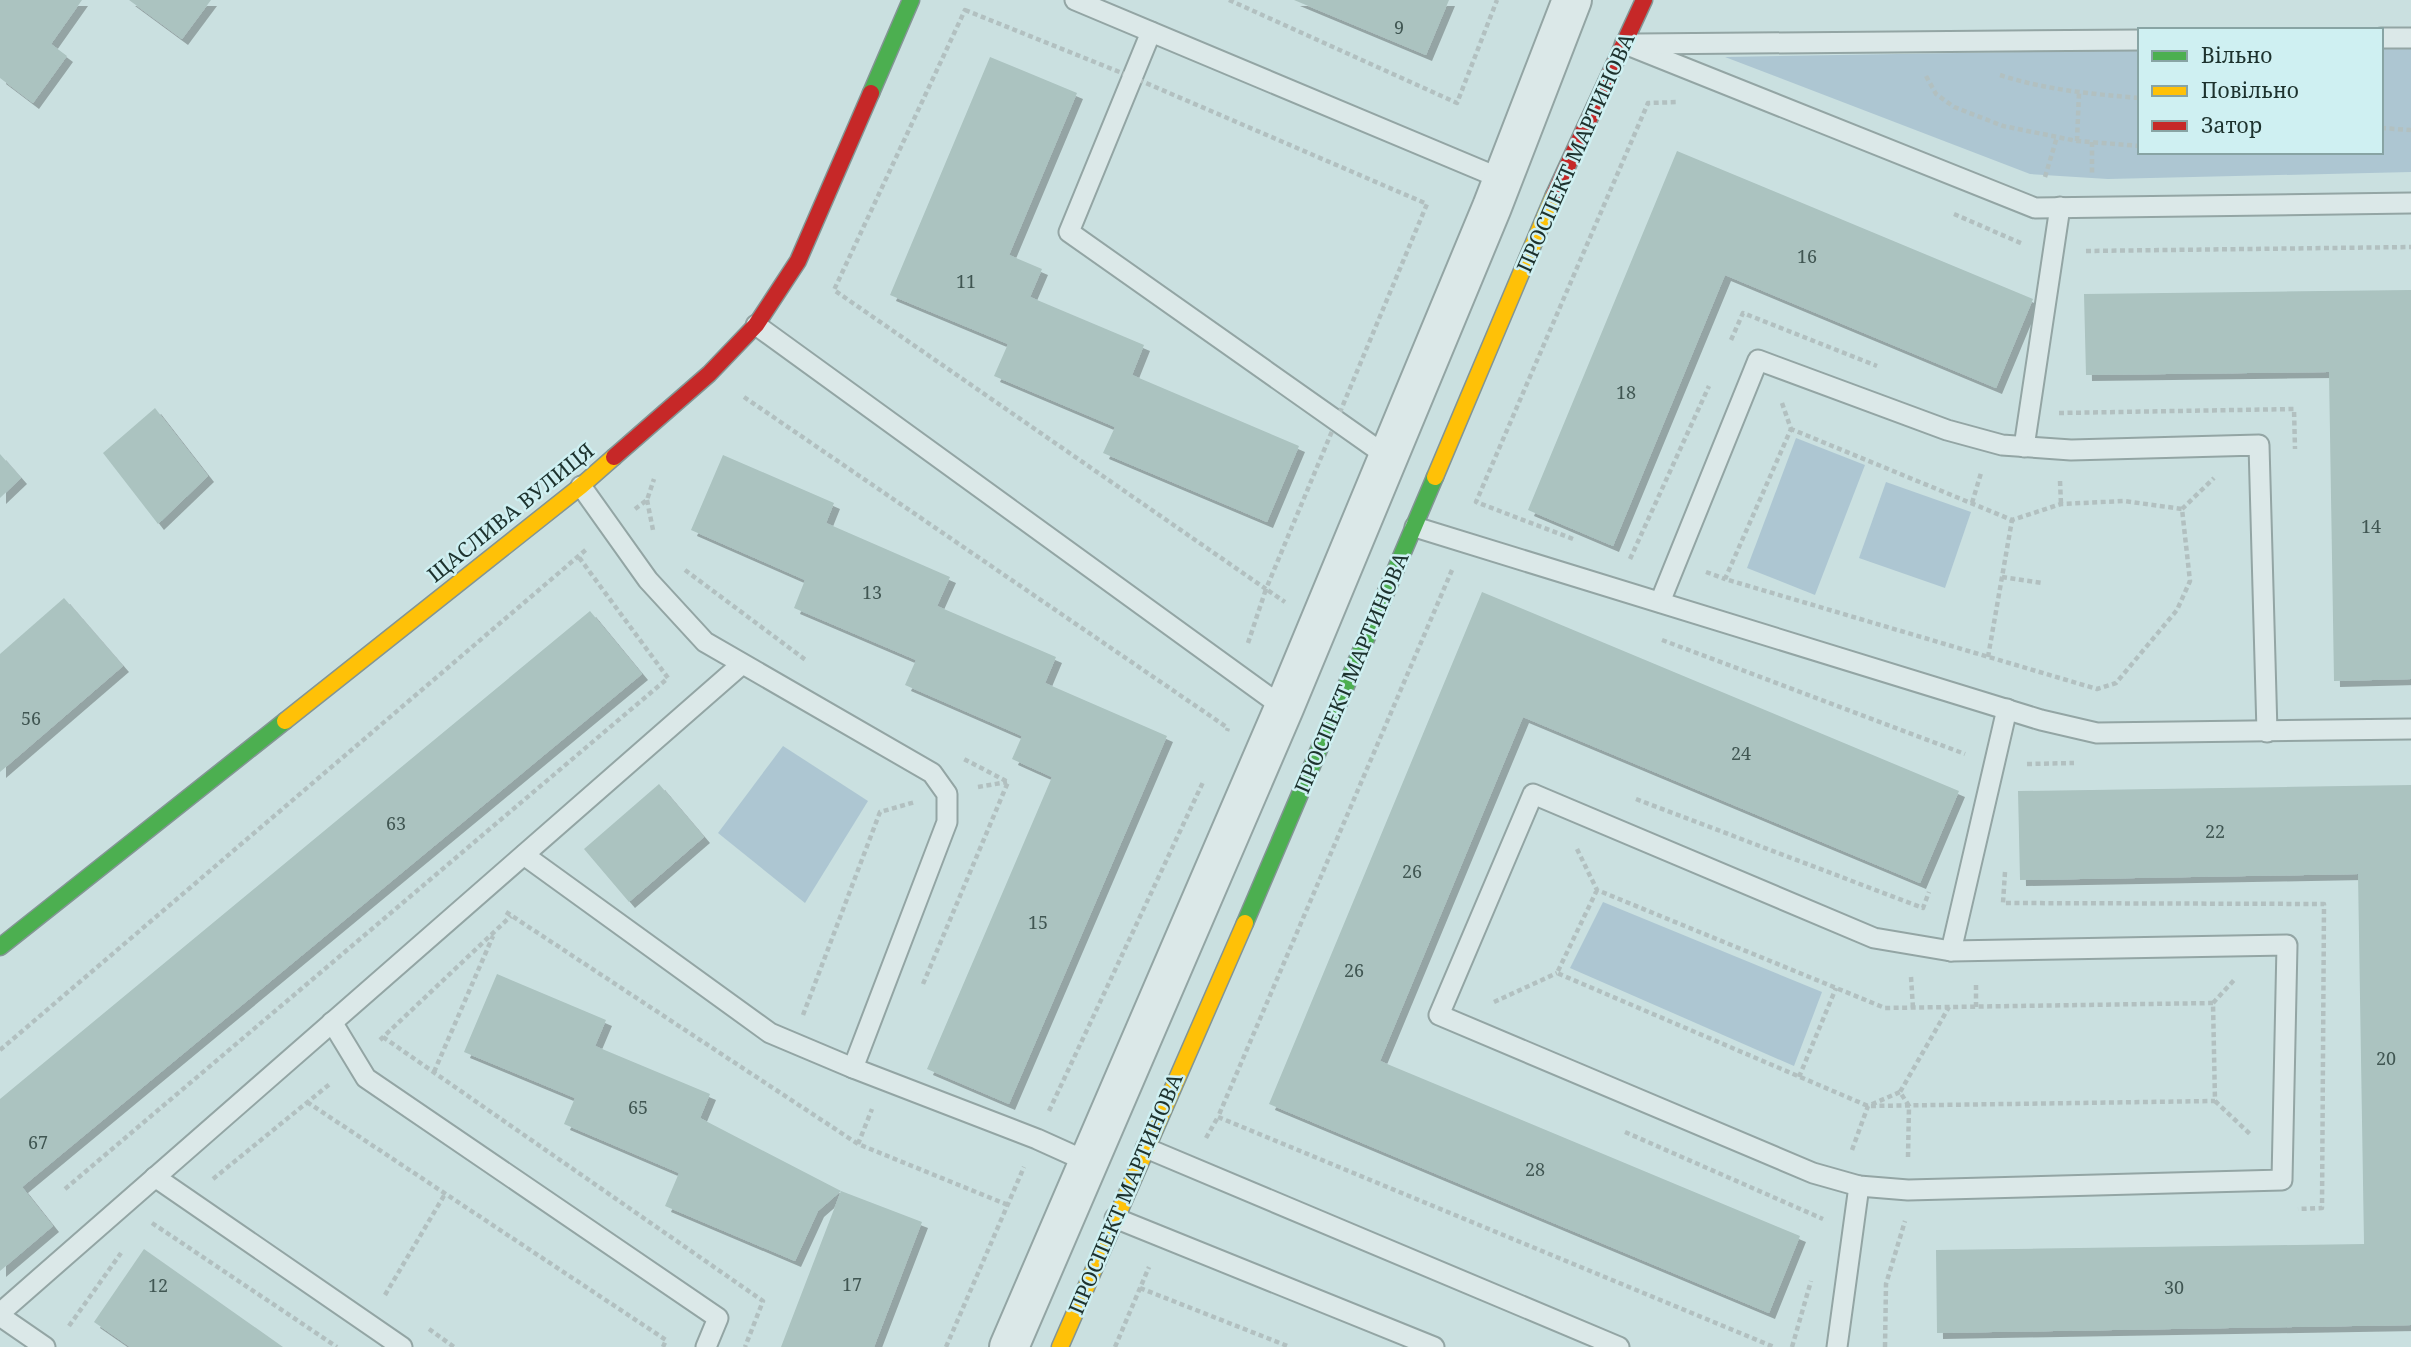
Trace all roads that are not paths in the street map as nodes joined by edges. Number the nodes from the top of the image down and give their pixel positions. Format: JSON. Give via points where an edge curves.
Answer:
{"nodes":[{"id":1,"x":911,"y":0,"type":"edge"},
{"id":2,"x":1074,"y":0,"type":"edge"},
{"id":3,"x":1572,"y":0,"type":"edge"},
{"id":4,"x":1644,"y":0,"type":"edge"},
{"id":5,"x":1151,"y":32,"type":"junction"},
{"id":6,"x":2383,"y":38,"type":"edge"},
{"id":7,"x":2411,"y":38,"type":"edge"},
{"id":8,"x":2138,"y":40,"type":"edge"},
{"id":9,"x":1625,"y":44,"type":"junction"},
{"id":10,"x":1502,"y":180,"type":"junction"},
{"id":11,"x":1552,"y":200,"type":"junction"},
{"id":12,"x":2411,"y":203,"type":"edge"},
{"id":13,"x":2060,"y":207,"type":"junction"},
{"id":14,"x":756,"y":325,"type":"junction"},
{"id":15,"x":2024,"y":447,"type":"junction"},
{"id":16,"x":1388,"y":457,"type":"junction"},
{"id":17,"x":581,"y":486,"type":"junction"},
{"id":18,"x":1415,"y":527,"type":"junction"},
{"id":19,"x":1660,"y":602,"type":"junction"},
{"id":20,"x":742,"y":664,"type":"junction"},
{"id":21,"x":1284,"y":708,"type":"junction"},
{"id":22,"x":2007,"y":709,"type":"junction"},
{"id":23,"x":2411,"y":729,"type":"edge"},
{"id":24,"x":2267,"y":732,"type":"junction"},
{"id":25,"x":1325,"y":738,"type":"junction"},
{"id":26,"x":524,"y":855,"type":"junction"},
{"id":27,"x":0,"y":947,"type":"edge"},
{"id":28,"x":1951,"y":951,"type":"junction"},
{"id":29,"x":332,"y":1022,"type":"junction"},
{"id":30,"x":853,"y":1068,"type":"junction"},
{"id":31,"x":1088,"y":1162,"type":"junction"},
{"id":32,"x":1138,"y":1165,"type":"junction"},
{"id":33,"x":155,"y":1177,"type":"junction"},
{"id":34,"x":1850,"y":1183,"type":"junction"},
{"id":35,"x":1115,"y":1218,"type":"junction"},
{"id":36,"x":0,"y":1315,"type":"edge"},
{"id":37,"x":45,"y":1347,"type":"edge"},
{"id":38,"x":402,"y":1347,"type":"edge"},
{"id":39,"x":706,"y":1347,"type":"edge"},
{"id":40,"x":1009,"y":1347,"type":"edge"},
{"id":41,"x":1060,"y":1347,"type":"edge"},
{"id":42,"x":1434,"y":1347,"type":"edge"},
{"id":43,"x":1619,"y":1347,"type":"edge"},
{"id":44,"x":1837,"y":1347,"type":"edge"}],
"edges":[{"from":1,"to":14,"type":"street","name":"ЩАСЛИВА ВУЛИЦЯ","via":[[798,261]]},
{"from":2,"to":5,"type":"lane"},
{"from":3,"to":10,"type":"street"},
{"from":4,"to":9,"type":"street","name":"ПРОСПЕКТ МАРТИНОВА"},
{"from":5,"to":10,"type":"lane"},
{"from":5,"to":16,"type":"lane","via":[[1069,232]]},
{"from":6,"to":7,"type":"lane"},
{"from":8,"to":9,"type":"lane"},
{"from":9,"to":11,"type":"street","name":"ПРОСПЕКТ МАРТИНОВА"},
{"from":9,"to":13,"type":"lane","via":[[2035,208]]},
{"from":10,"to":11,"type":"street"},
{"from":10,"to":16,"type":"street"},
{"from":11,"to":18,"type":"street","name":"ПРОСПЕКТ МАРТИНОВА"},
{"from":12,"to":13,"type":"lane"},
{"from":13,"to":15,"type":"lane"},
{"from":14,"to":17,"type":"street","name":"ЩАСЛИВА ВУЛИЦЯ","via":[[709,374]]},
{"from":14,"to":21,"type":"lane"},
{"from":15,"to":19,"type":"lane","via":[[1947,430],[1758,360]]},
{"from":15,"to":24,"type":"lane","via":[[2259,445]]},
{"from":16,"to":21,"type":"street"},
{"from":17,"to":20,"type":"lane","via":[[648,580],[705,642]]},
{"from":17,"to":27,"type":"street","name":"ЩАСЛИВА ВУЛИЦЯ"},
{"from":18,"to":19,"type":"lane"},
{"from":18,"to":25,"type":"street","name":"ПРОСПЕКТ МАРТИНОВА"},
{"from":19,"to":22,"type":"lane"},
{"from":20,"to":26,"type":"lane"},
{"from":20,"to":30,"type":"lane","via":[[933,773],[947,794],[947,822]]},
{"from":21,"to":25,"type":"street"},
{"from":21,"to":31,"type":"street"},
{"from":22,"to":24,"type":"lane","via":[[2096,733]]},
{"from":22,"to":28,"type":"lane"},
{"from":23,"to":24,"type":"lane"},
{"from":25,"to":32,"type":"street","name":"ПРОСПЕКТ МАРТИНОВА"},
{"from":26,"to":29,"type":"lane"},
{"from":26,"to":30,"type":"lane","via":[[769,1033]]},
{"from":28,"to":34,"type":"lane","via":[[2287,945],[2282,1180],[1908,1190]]},
{"from":28,"to":34,"type":"lane","via":[[1874,938],[1533,794],[1439,1014],[1800,1167]]},
{"from":29,"to":33,"type":"lane"},
{"from":29,"to":39,"type":"lane","via":[[366,1078],[719,1318]]},
{"from":30,"to":31,"type":"lane"},
{"from":31,"to":32,"type":"street"},
{"from":31,"to":40,"type":"street"},
{"from":32,"to":35,"type":"street","name":"ПРОСПЕКТ МАРТИНОВА"},
{"from":32,"to":43,"type":"lane"},
{"from":33,"to":36,"type":"lane"},
{"from":33,"to":38,"type":"lane"},
{"from":34,"to":44,"type":"lane"},
{"from":35,"to":41,"type":"street","name":"ПРОСПЕКТ МАРТИНОВА"},
{"from":35,"to":42,"type":"lane"},
{"from":36,"to":37,"type":"lane"}]}
